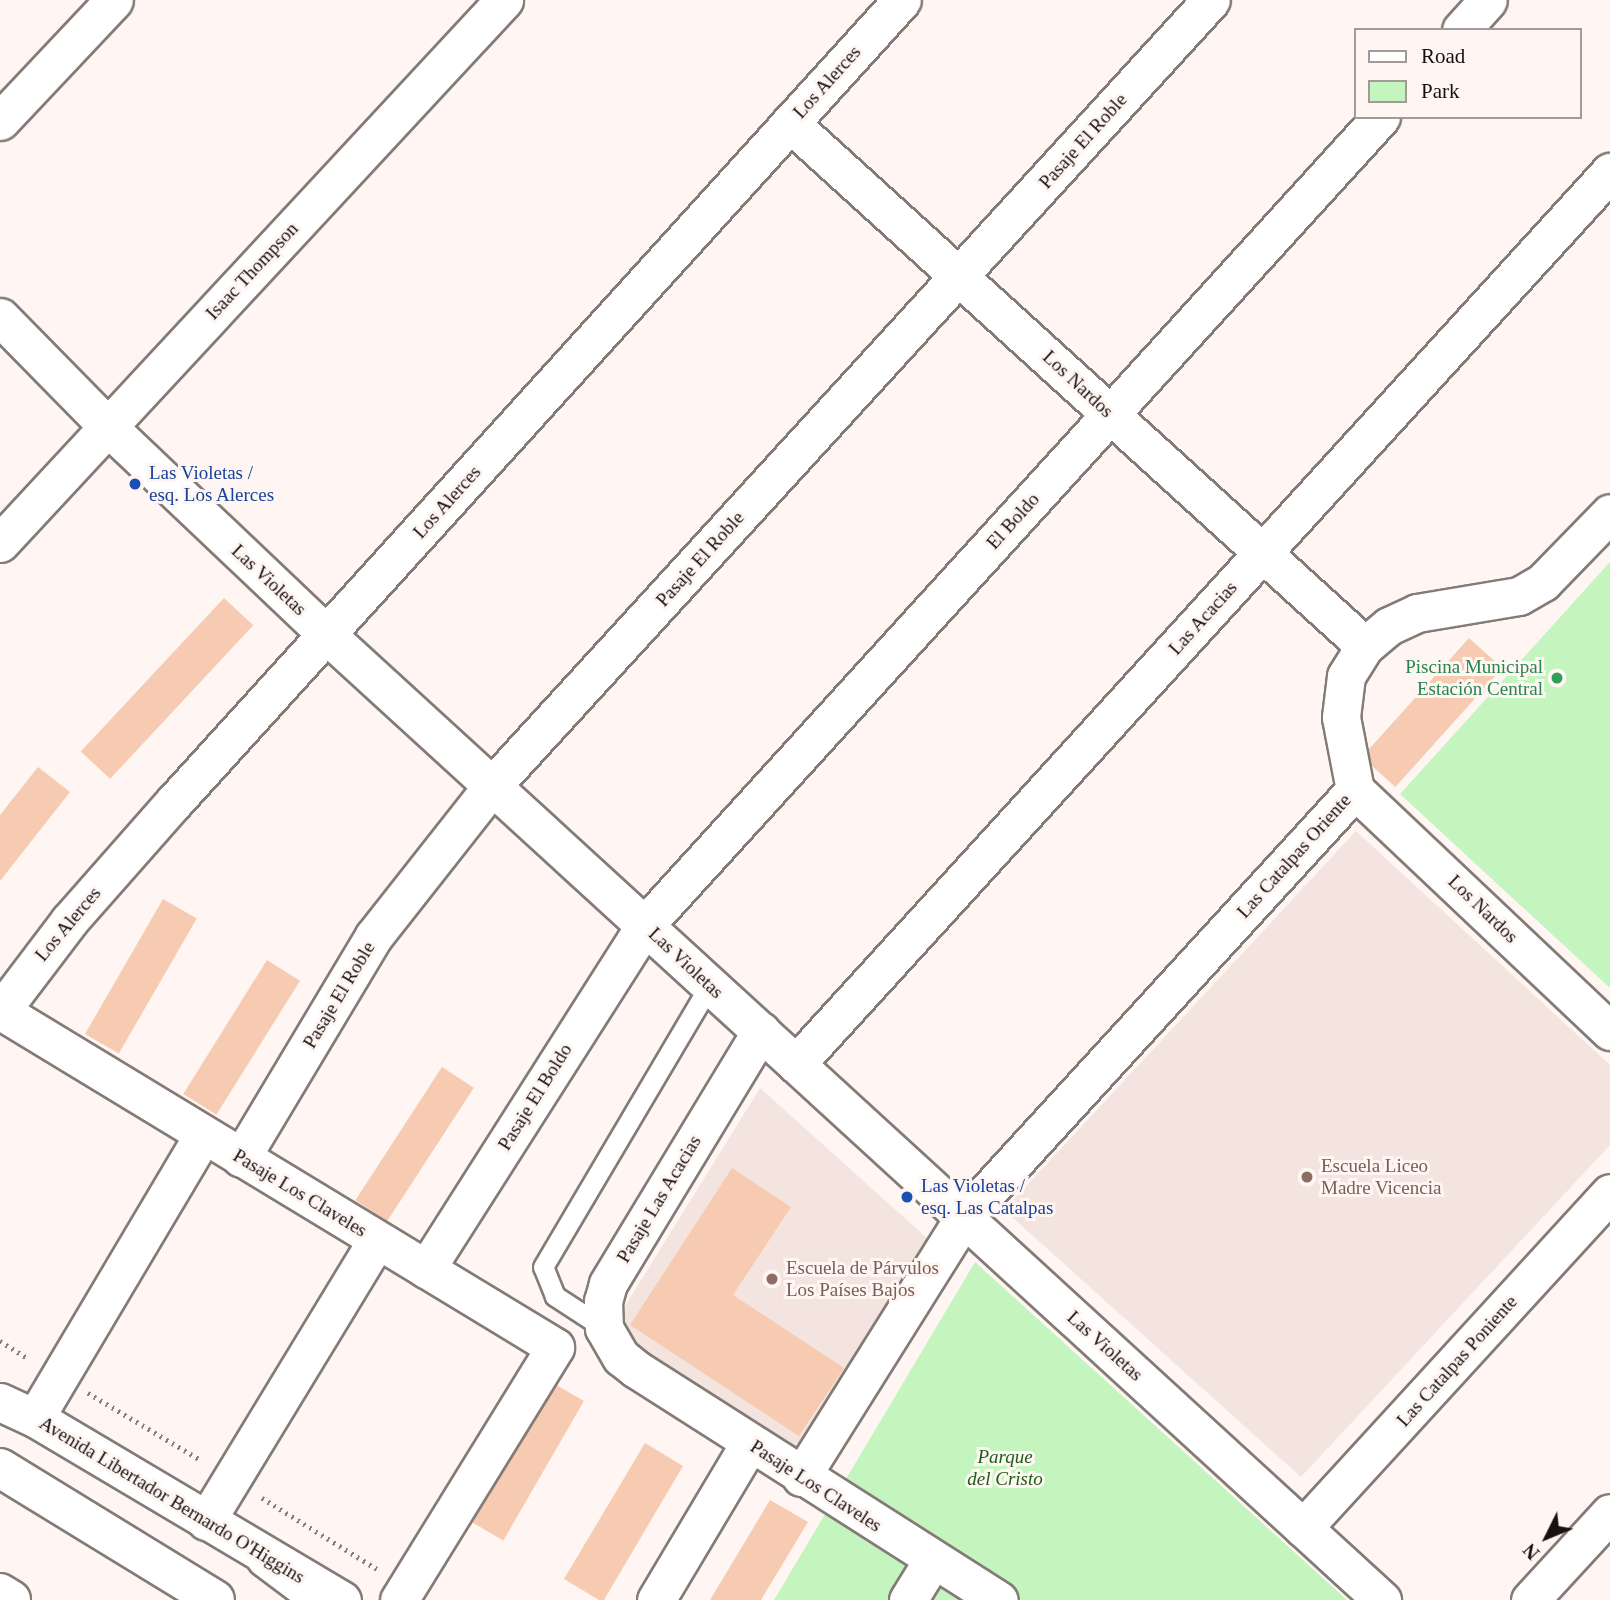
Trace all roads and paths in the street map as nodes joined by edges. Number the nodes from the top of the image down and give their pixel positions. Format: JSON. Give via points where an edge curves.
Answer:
{"nodes":[{"id":1,"x":114,"y":0,"type":"edge"},
{"id":2,"x":504,"y":0,"type":"edge"},
{"id":3,"x":902,"y":0,"type":"edge"},
{"id":4,"x":1211,"y":0,"type":"edge"},
{"id":5,"x":1488,"y":0,"type":"edge"},
{"id":6,"x":1463,"y":28,"type":"edge"},
{"id":7,"x":1379,"y":119,"type":"edge"},
{"id":8,"x":0,"y":121,"type":"edge"},
{"id":9,"x":790,"y":123,"type":"junction"},
{"id":10,"x":1610,"y":172,"type":"edge"},
{"id":11,"x":960,"y":275,"type":"junction"},
{"id":12,"x":0,"y":317,"type":"edge"},
{"id":13,"x":1111,"y":414,"type":"junction"},
{"id":14,"x":107,"y":426,"type":"junction"},
{"id":15,"x":1610,"y":513,"type":"edge"},
{"id":16,"x":0,"y":544,"type":"edge"},
{"id":17,"x":1262,"y":553,"type":"junction"},
{"id":18,"x":327,"y":635,"type":"junction"},
{"id":19,"x":1364,"y":646,"type":"junction"},
{"id":20,"x":492,"y":786,"type":"junction"},
{"id":21,"x":1355,"y":790,"type":"junction"},
{"id":22,"x":645,"y":925,"type":"junction"},
{"id":23,"x":710,"y":985,"type":"junction"},
{"id":24,"x":0,"y":1011,"type":"edge"},
{"id":25,"x":761,"y":1031,"type":"junction"},
{"id":26,"x":1610,"y":1031,"type":"edge"},
{"id":27,"x":796,"y":1064,"type":"junction"},
{"id":28,"x":203,"y":1135,"type":"junction"},
{"id":29,"x":242,"y":1158,"type":"junction"},
{"id":30,"x":1610,"y":1193,"type":"edge"},
{"id":31,"x":964,"y":1217,"type":"junction"},
{"id":32,"x":377,"y":1240,"type":"junction"},
{"id":33,"x":426,"y":1269,"type":"junction"},
{"id":34,"x":604,"y":1328,"type":"junction"},
{"id":35,"x":555,"y":1347,"type":"junction"},
{"id":36,"x":0,"y":1389,"type":"edge"},
{"id":37,"x":0,"y":1402,"type":"edge"},
{"id":38,"x":34,"y":1418,"type":"junction"},
{"id":39,"x":749,"y":1444,"type":"junction"},
{"id":40,"x":0,"y":1468,"type":"edge"},
{"id":41,"x":801,"y":1477,"type":"junction"},
{"id":42,"x":1610,"y":1513,"type":"edge"},
{"id":43,"x":206,"y":1521,"type":"junction"},
{"id":44,"x":1303,"y":1528,"type":"junction"},
{"id":45,"x":266,"y":1558,"type":"junction"},
{"id":46,"x":932,"y":1561,"type":"junction"},
{"id":47,"x":0,"y":1593,"type":"edge"},
{"id":48,"x":1376,"y":1599,"type":"edge"},
{"id":49,"x":11,"y":1600,"type":"edge"},
{"id":50,"x":215,"y":1600,"type":"edge"},
{"id":51,"x":321,"y":1600,"type":"edge"},
{"id":52,"x":342,"y":1600,"type":"edge"},
{"id":53,"x":399,"y":1600,"type":"edge"},
{"id":54,"x":656,"y":1600,"type":"edge"},
{"id":55,"x":908,"y":1600,"type":"edge"},
{"id":56,"x":999,"y":1600,"type":"edge"},
{"id":57,"x":1530,"y":1600,"type":"edge"}],
"edges":[{"from":1,"to":8,"type":"street"},
{"from":2,"to":14,"type":"street","name":"Isaac Thompson"},
{"from":3,"to":9,"type":"street","name":"Los Alerces"},
{"from":4,"to":11,"type":"street","name":"Pasaje El Roble"},
{"from":5,"to":6,"type":"street"},
{"from":7,"to":13,"type":"street","name":"El Boldo"},
{"from":9,"to":11,"type":"street","name":"Los Nardos"},
{"from":9,"to":18,"type":"street","name":"Los Alerces"},
{"from":10,"to":17,"type":"street","name":"Las Acacias"},
{"from":11,"to":13,"type":"street","name":"Los Nardos"},
{"from":11,"to":20,"type":"street","name":"Pasaje El Roble"},
{"from":12,"to":14,"type":"street","name":"Las Violetas"},
{"from":13,"to":17,"type":"street","name":"Los Nardos"},
{"from":13,"to":22,"type":"street","name":"El Boldo"},
{"from":14,"to":16,"type":"street","name":"Isaac Thompson"},
{"from":14,"to":18,"type":"street","name":"Las Violetas"},
{"from":15,"to":19,"type":"street","name":"Las Catalpas Oriente","via":[[1543,582],[1519,596],[1417,613],[1389,626]]},
{"from":17,"to":19,"type":"street","name":"Los Nardos"},
{"from":17,"to":27,"type":"street","name":"Las Acacias"},
{"from":18,"to":20,"type":"street","name":"Las Violetas"},
{"from":18,"to":24,"type":"street","name":"Los Alerces","via":[[77,912]]},
{"from":19,"to":21,"type":"street","name":"Las Catalpas Oriente","via":[[1346,676],[1341,717]]},
{"from":20,"to":22,"type":"street","name":"Las Violetas"},
{"from":20,"to":29,"type":"street","name":"Pasaje El Roble","via":[[374,936]]},
{"from":21,"to":26,"type":"street","name":"Los Nardos"},
{"from":21,"to":31,"type":"street","name":"Las Catalpas Oriente"},
{"from":22,"to":23,"type":"street","name":"Las Violetas"},
{"from":22,"to":33,"type":"street","name":"Pasaje El Boldo"},
{"from":23,"to":25,"type":"street","name":"Las Violetas"},
{"from":23,"to":34,"type":"lane","via":[[543,1267],[555,1296]]},
{"from":24,"to":28,"type":"street","name":"Pasaje Los Claveles"},
{"from":25,"to":27,"type":"street","name":"Las Violetas"},
{"from":25,"to":34,"type":"street","name":"Pasaje Las Acacias","via":[[608,1284]]},
{"from":27,"to":31,"type":"street","name":"Las Violetas"},
{"from":28,"to":29,"type":"street","name":"Pasaje Los Claveles"},
{"from":28,"to":38,"type":"street"},
{"from":29,"to":32,"type":"street","name":"Pasaje Los Claveles"},
{"from":30,"to":44,"type":"street","name":"Las Catalpas Poniente"},
{"from":31,"to":41,"type":"street"},
{"from":31,"to":44,"type":"street","name":"Las Violetas"},
{"from":32,"to":33,"type":"street","name":"Pasaje Los Claveles"},
{"from":32,"to":43,"type":"street"},
{"from":33,"to":35,"type":"street","name":"Pasaje Los Claveles"},
{"from":34,"to":35,"type":"street"},
{"from":34,"to":39,"type":"street","name":"Pasaje Los Claveles","via":[[621,1356],[636,1369]]},
{"from":35,"to":53,"type":"street"},
{"from":36,"to":38,"type":"street"},
{"from":37,"to":38,"type":"street","name":"Avenida Libertador Bernardo O'Higgins"},
{"from":38,"to":43,"type":"street","name":"Avenida Libertador Bernardo O'Higgins"},
{"from":39,"to":41,"type":"street","name":"Pasaje Los Claveles"},
{"from":39,"to":54,"type":"street"},
{"from":40,"to":50,"type":"main road"},
{"from":41,"to":46,"type":"street","name":"Pasaje Los Claveles"},
{"from":42,"to":57,"type":"street"},
{"from":43,"to":45,"type":"street","name":"Avenida Libertador Bernardo O'Higgins"},
{"from":44,"to":48,"type":"street","name":"Las Violetas"},
{"from":45,"to":51,"type":"main road"},
{"from":45,"to":52,"type":"street","name":"Avenida Libertador Bernardo O'Higgins"},
{"from":46,"to":55,"type":"street"},
{"from":46,"to":56,"type":"street","name":"Pasaje Los Claveles"},
{"from":47,"to":49,"type":"main road"}]}
